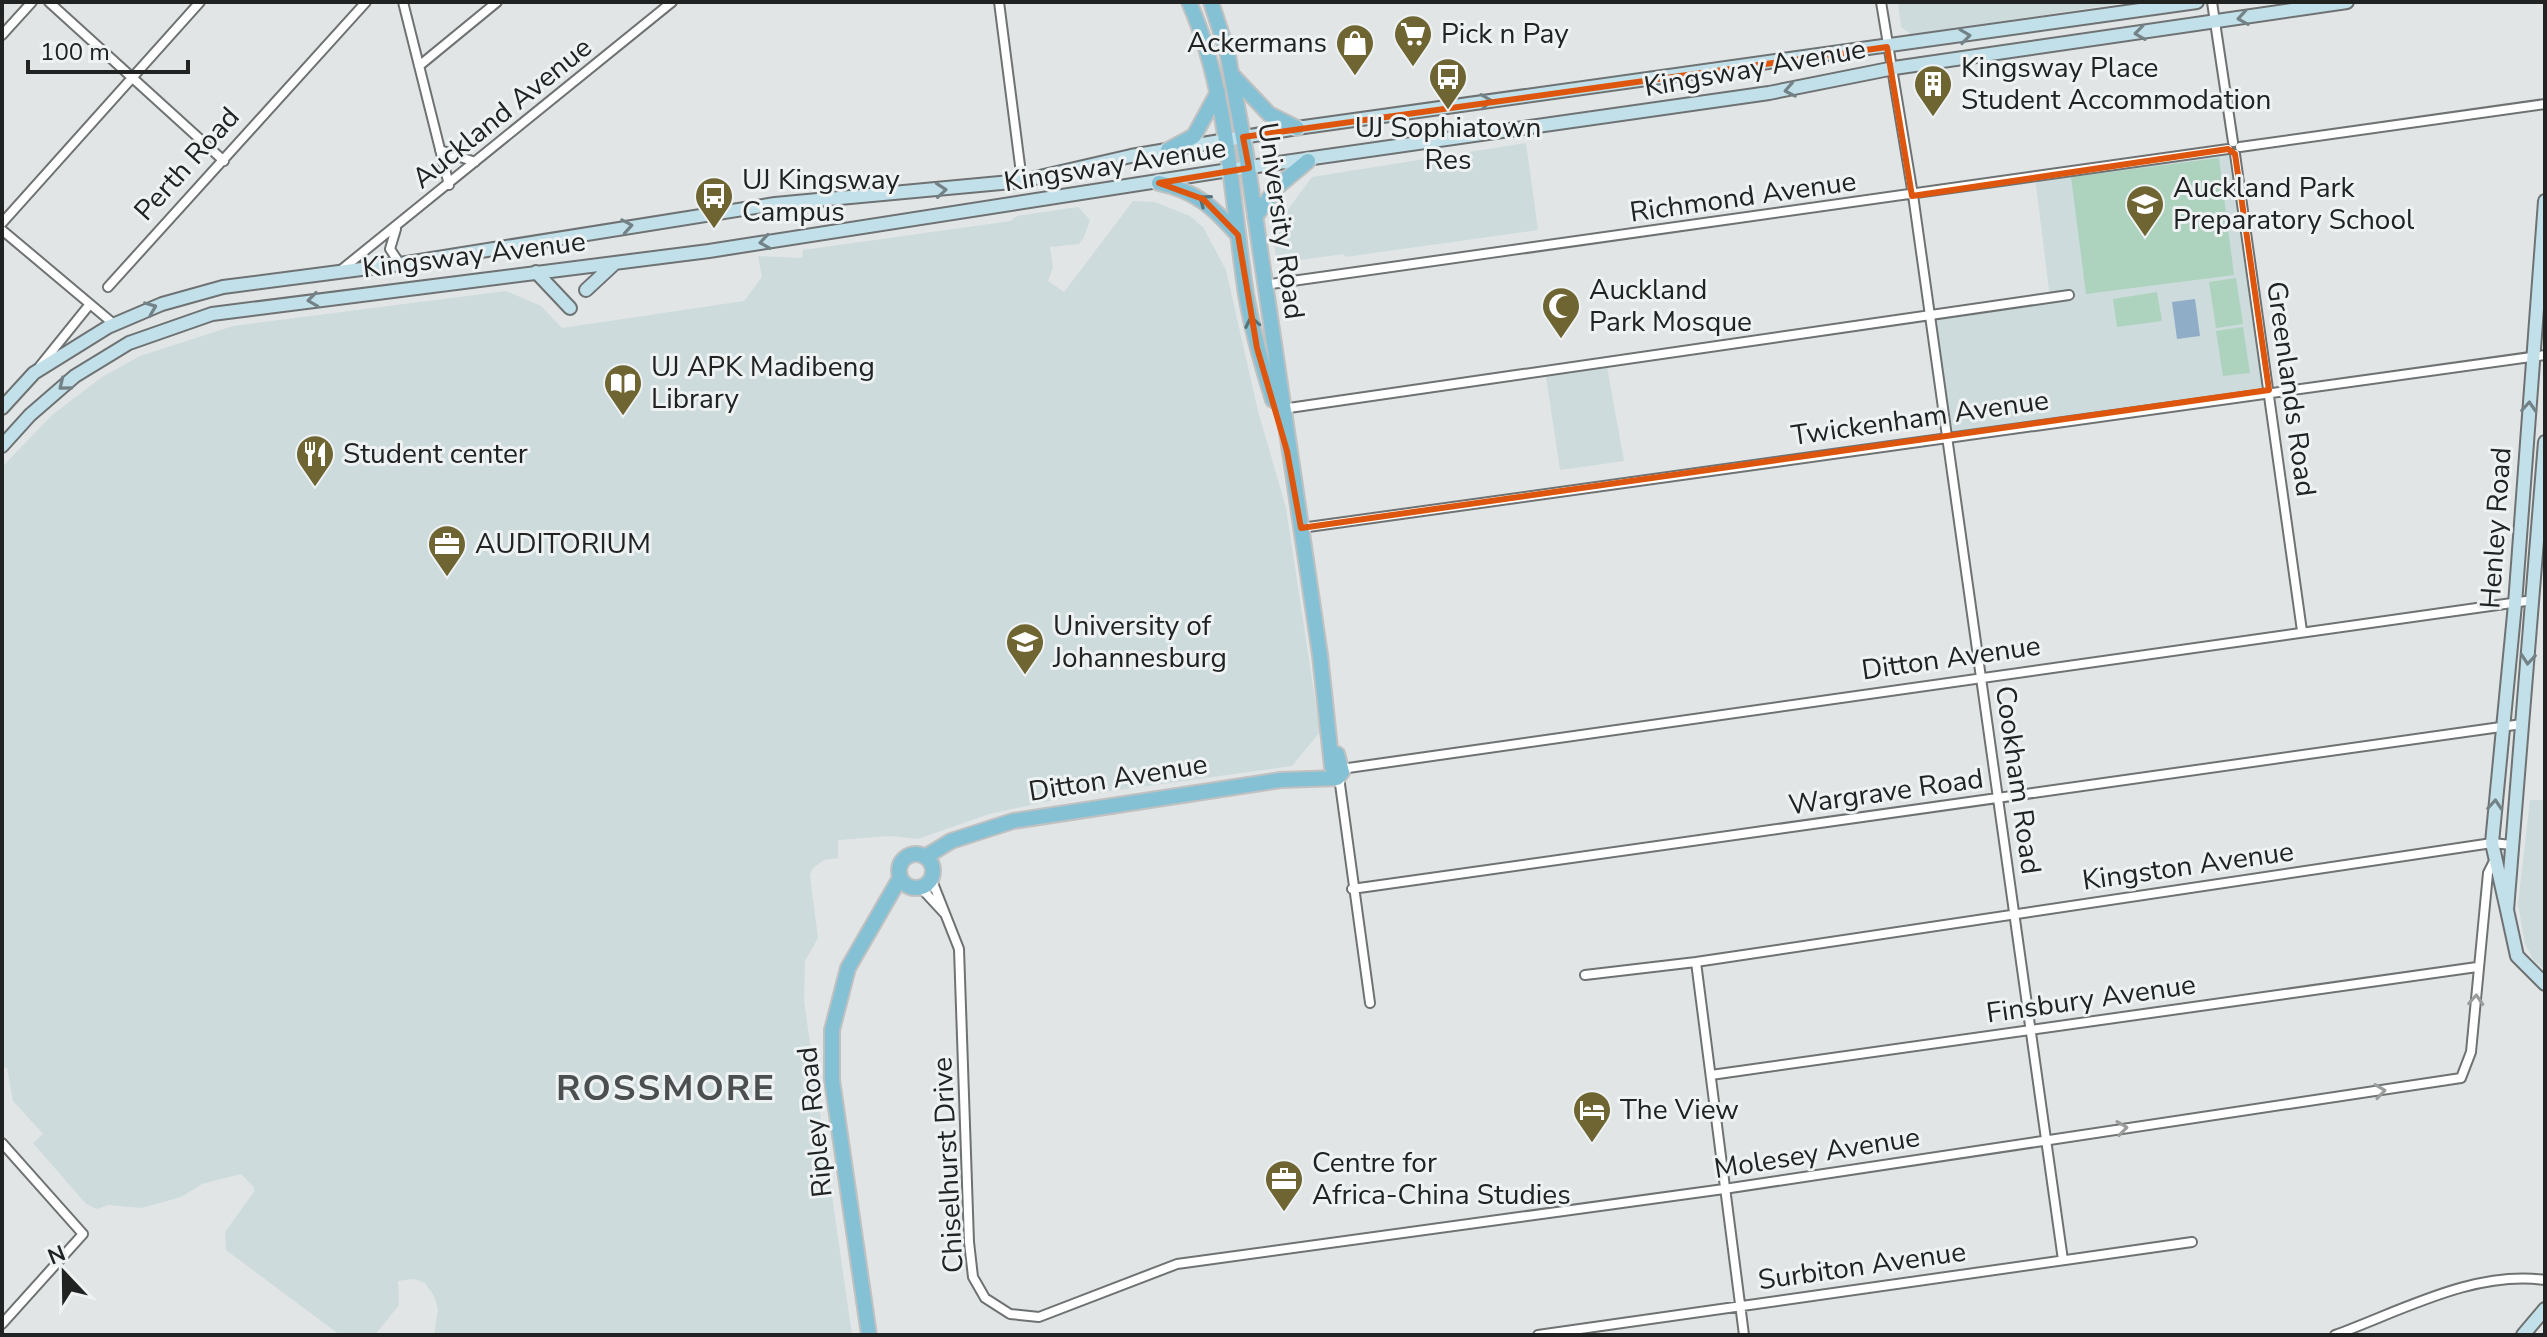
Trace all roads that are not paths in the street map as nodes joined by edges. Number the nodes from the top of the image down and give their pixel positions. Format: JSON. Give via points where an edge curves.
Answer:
{"nodes":[{"id":1,"x":32,"y":2,"type":"edge"},
{"id":2,"x":49,"y":2,"type":"edge"},
{"id":3,"x":200,"y":2,"type":"edge"},
{"id":4,"x":366,"y":2,"type":"edge"},
{"id":5,"x":403,"y":2,"type":"edge"},
{"id":6,"x":497,"y":2,"type":"edge"},
{"id":7,"x":672,"y":2,"type":"edge"},
{"id":8,"x":999,"y":2,"type":"edge"},
{"id":9,"x":1211,"y":2,"type":"edge"},
{"id":10,"x":1881,"y":2,"type":"edge"},
{"id":11,"x":2197,"y":2,"type":"edge"},
{"id":12,"x":2212,"y":2,"type":"edge"},
{"id":13,"x":2347,"y":2,"type":"edge"},
{"id":14,"x":2170,"y":4,"type":"edge"},
{"id":15,"x":1191,"y":6,"type":"edge"},
{"id":16,"x":2217,"y":22,"type":"junction"},
{"id":17,"x":2,"y":35,"type":"edge"},
{"id":18,"x":1887,"y":47,"type":"junction"},
{"id":19,"x":419,"y":66,"type":"junction"},
{"id":20,"x":1894,"y":68,"type":"junction"},
{"id":21,"x":131,"y":76,"type":"junction"},
{"id":22,"x":1233,"y":76,"type":"junction"},
{"id":23,"x":1218,"y":92,"type":"junction"},
{"id":24,"x":2545,"y":104,"type":"edge"},
{"id":25,"x":1297,"y":128,"type":"junction"},
{"id":26,"x":1243,"y":137,"type":"junction"},
{"id":27,"x":1225,"y":141,"type":"junction"},
{"id":28,"x":2234,"y":148,"type":"junction"},
{"id":29,"x":440,"y":150,"type":"junction"},
{"id":30,"x":1168,"y":150,"type":"junction"},
{"id":31,"x":224,"y":161,"type":"junction"},
{"id":32,"x":1308,"y":161,"type":"junction"},
{"id":33,"x":475,"y":162,"type":"junction"},
{"id":34,"x":1248,"y":168,"type":"junction"},
{"id":35,"x":1229,"y":170,"type":"junction"},
{"id":36,"x":1022,"y":181,"type":"junction"},
{"id":37,"x":1159,"y":183,"type":"junction"},
{"id":38,"x":449,"y":185,"type":"junction"},
{"id":39,"x":1913,"y":195,"type":"junction"},
{"id":40,"x":2545,"y":201,"type":"edge"},
{"id":41,"x":1255,"y":217,"type":"junction"},
{"id":42,"x":2,"y":223,"type":"edge"},
{"id":43,"x":396,"y":228,"type":"junction"},
{"id":44,"x":2,"y":230,"type":"edge"},
{"id":45,"x":1238,"y":235,"type":"junction"},
{"id":46,"x":617,"y":262,"type":"junction"},
{"id":47,"x":400,"y":264,"type":"junction"},
{"id":48,"x":341,"y":271,"type":"junction"},
{"id":49,"x":536,"y":272,"type":"junction"},
{"id":50,"x":1264,"y":285,"type":"junction"},
{"id":51,"x":108,"y":287,"type":"dead end"},
{"id":52,"x":586,"y":290,"type":"dead end"},
{"id":53,"x":2069,"y":295,"type":"dead end"},
{"id":54,"x":90,"y":304,"type":"junction"},
{"id":55,"x":570,"y":308,"type":"dead end"},
{"id":56,"x":1929,"y":315,"type":"junction"},
{"id":57,"x":115,"y":325,"type":"junction"},
{"id":58,"x":2539,"y":354,"type":"edge"},
{"id":59,"x":34,"y":373,"type":"junction"},
{"id":60,"x":2269,"y":390,"type":"junction"},
{"id":61,"x":2,"y":408,"type":"edge"},
{"id":62,"x":1281,"y":409,"type":"junction"},
{"id":63,"x":1945,"y":437,"type":"junction"},
{"id":64,"x":2545,"y":442,"type":"edge"},
{"id":65,"x":2,"y":446,"type":"edge"},
{"id":66,"x":1287,"y":451,"type":"junction"},
{"id":67,"x":1301,"y":528,"type":"junction"},
{"id":68,"x":2533,"y":600,"type":"junction"},
{"id":69,"x":2515,"y":604,"type":"junction"},
{"id":70,"x":2302,"y":631,"type":"junction"},
{"id":71,"x":1982,"y":680,"type":"junction"},
{"id":72,"x":2522,"y":724,"type":"junction"},
{"id":73,"x":2501,"y":728,"type":"junction"},
{"id":74,"x":1336,"y":772,"type":"junction"},
{"id":75,"x":1995,"y":798,"type":"junction"},
{"id":76,"x":2492,"y":843,"type":"junction"},
{"id":77,"x":2512,"y":845,"type":"junction"},
{"id":78,"x":2495,"y":859,"type":"junction"},
{"id":79,"x":920,"y":876,"type":"junction"},
{"id":80,"x":1352,"y":889,"type":"junction"},
{"id":81,"x":2507,"y":910,"type":"junction"},
{"id":82,"x":2015,"y":914,"type":"junction"},
{"id":83,"x":948,"y":917,"type":"junction"},
{"id":84,"x":1696,"y":962,"type":"junction"},
{"id":85,"x":2477,"y":967,"type":"junction"},
{"id":86,"x":1585,"y":975,"type":"dead end"},
{"id":87,"x":2545,"y":984,"type":"edge"},
{"id":88,"x":1370,"y":1003,"type":"dead end"},
{"id":89,"x":2031,"y":1030,"type":"junction"},
{"id":90,"x":1711,"y":1075,"type":"junction"},
{"id":91,"x":2463,"y":1077,"type":"joint"},
{"id":92,"x":2045,"y":1139,"type":"junction"},
{"id":93,"x":2,"y":1143,"type":"edge"},
{"id":94,"x":1724,"y":1189,"type":"junction"},
{"id":95,"x":2192,"y":1242,"type":"dead end"},
{"id":96,"x":2063,"y":1260,"type":"junction"},
{"id":97,"x":1177,"y":1264,"type":"joint"},
{"id":98,"x":2545,"y":1280,"type":"edge"},
{"id":99,"x":1740,"y":1306,"type":"junction"},
{"id":100,"x":2545,"y":1309,"type":"edge"},
{"id":101,"x":2,"y":1324,"type":"edge"},
{"id":102,"x":869,"y":1335,"type":"edge"},
{"id":103,"x":1538,"y":1335,"type":"edge"},
{"id":104,"x":1744,"y":1335,"type":"edge"},
{"id":105,"x":2335,"y":1335,"type":"edge"},
{"id":106,"x":2523,"y":1335,"type":"edge"}],
"edges":[{"from":1,"to":17,"type":"street"},
{"from":2,"to":21,"type":"street"},
{"from":3,"to":21,"type":"street"},
{"from":4,"to":31,"type":"street","name":"Perth Road"},
{"from":5,"to":19,"type":"street"},
{"from":6,"to":19,"type":"street"},
{"from":7,"to":33,"type":"street","name":"Auckland Avenue"},
{"from":8,"to":36,"type":"street"},
{"from":9,"to":22,"type":"main road","name":"University Road"},
{"from":10,"to":18,"type":"street","name":"Cookham Road"},
{"from":11,"to":14,"type":"main road","name":"Kingsway Avenue"},
{"from":12,"to":16,"type":"street","name":"Greenlands Road"},
{"from":13,"to":16,"type":"main road","name":"Kingsway Avenue","one_way":true},
{"from":18,"to":14,"type":"main road","name":"Kingsway Avenue","one_way":true},
{"from":15,"to":23,"type":"main road","name":"University Road"},
{"from":16,"to":20,"type":"main road","name":"Kingsway Avenue","one_way":true},
{"from":16,"to":28,"type":"street","name":"Greenlands Road"},
{"from":18,"to":20,"type":"street","name":"Cookham Road"},
{"from":25,"to":18,"type":"main road","name":"Kingsway Avenue","one_way":true},
{"from":19,"to":29,"type":"street"},
{"from":20,"to":32,"type":"main road","name":"Kingsway Avenue","one_way":true,"via":[[1769,93]]},
{"from":20,"to":39,"type":"street","name":"Cookham Road"},
{"from":21,"to":31,"type":"street"},
{"from":21,"to":42,"type":"street"},
{"from":22,"to":25,"type":"main road","via":[[1269,114]]},
{"from":22,"to":26,"type":"main road","name":"University Road"},
{"from":23,"to":27,"type":"main road","name":"University Road"},
{"from":23,"to":30,"type":"main road","via":[[1194,136]]},
{"from":24,"to":28,"type":"street","name":"Richmond Avenue"},
{"from":25,"to":26,"type":"main road","name":"Kingsway Avenue"},
{"from":26,"to":27,"type":"main road","name":"Kingsway Avenue"},
{"from":26,"to":34,"type":"main road","name":"University Road"},
{"from":27,"to":30,"type":"main road","name":"Kingsway Avenue"},
{"from":27,"to":35,"type":"main road","name":"University Road"},
{"from":28,"to":39,"type":"street","name":"Richmond Avenue"},
{"from":28,"to":60,"type":"street","name":"Greenlands Road"},
{"from":29,"to":33,"type":"street"},
{"from":29,"to":38,"type":"street"},
{"from":30,"to":36,"type":"main road","name":"Kingsway Avenue"},
{"from":31,"to":51,"type":"street","name":"Perth Road"},
{"from":32,"to":34,"type":"main road","name":"Kingsway Avenue"},
{"from":32,"to":41,"type":"main road","via":[[1278,186]]},
{"from":33,"to":38,"type":"street","name":"Auckland Avenue"},
{"from":34,"to":35,"type":"main road","name":"Kingsway Avenue"},
{"from":34,"to":41,"type":"main road","name":"University Road"},
{"from":35,"to":37,"type":"main road","name":"Kingsway Avenue"},
{"from":35,"to":45,"type":"main road","name":"University Road"},
{"from":47,"to":36,"type":"main road","name":"Kingsway Avenue","one_way":true,"via":[[775,204]]},
{"from":45,"to":37,"type":"main road","one_way":true,"via":[[1203,199]]},
{"from":37,"to":46,"type":"main road","name":"Kingsway Avenue","one_way":true},
{"from":38,"to":43,"type":"street","name":"Auckland Avenue"},
{"from":39,"to":50,"type":"street","name":"Richmond Avenue"},
{"from":39,"to":56,"type":"street","name":"Cookham Road"},
{"from":40,"to":58,"type":"main road","name":"Henley Road"},
{"from":41,"to":50,"type":"main road","name":"University Road"},
{"from":43,"to":47,"type":"street","via":[[390,249]]},
{"from":43,"to":48,"type":"street","name":"Auckland Avenue"},
{"from":44,"to":54,"type":"street"},
{"from":66,"to":45,"type":"main road","name":"University Road","one_way":true,"via":[[1257,348]]},
{"from":46,"to":49,"type":"main road","name":"Kingsway Avenue"},
{"from":46,"to":52,"type":"main road"},
{"from":47,"to":48,"type":"main road","name":"Kingsway Avenue"},
{"from":57,"to":48,"type":"main road","name":"Kingsway Avenue","one_way":true,"via":[[190,294]]},
{"from":49,"to":55,"type":"main road"},
{"from":49,"to":65,"type":"main road","name":"Kingsway Avenue","one_way":true,"via":[[234,310],[186,321],[129,343],[56,391]]},
{"from":50,"to":62,"type":"main road","name":"University Road"},
{"from":53,"to":56,"type":"street"},
{"from":54,"to":57,"type":"street"},
{"from":54,"to":59,"type":"street"},
{"from":56,"to":62,"type":"street"},
{"from":56,"to":63,"type":"street","name":"Cookham Road"},
{"from":57,"to":59,"type":"main road","name":"Kingsway Avenue"},
{"from":58,"to":60,"type":"street","name":"Twickenham Avenue"},
{"from":69,"to":58,"type":"main road","name":"Henley Road","one_way":true},
{"from":59,"to":61,"type":"main road"},
{"from":60,"to":63,"type":"street","name":"Twickenham Avenue"},
{"from":60,"to":70,"type":"street","name":"Greenlands Road"},
{"from":62,"to":66,"type":"main road","name":"University Road"},
{"from":63,"to":67,"type":"street","name":"Twickenham Avenue"},
{"from":63,"to":71,"type":"street","name":"Cookham Road"},
{"from":64,"to":68,"type":"main road","name":"Henley Road"},
{"from":66,"to":67,"type":"main road","name":"University Road"},
{"from":67,"to":74,"type":"main road","name":"University Road"},
{"from":68,"to":69,"type":"street","name":"Ditton Avenue"},
{"from":68,"to":72,"type":"main road","name":"Henley Road","one_way":true},
{"from":69,"to":70,"type":"street","name":"Ditton Avenue"},
{"from":69,"to":73,"type":"main road","name":"Henley Road"},
{"from":70,"to":71,"type":"street","name":"Ditton Avenue"},
{"from":71,"to":74,"type":"street","name":"Ditton Avenue"},
{"from":71,"to":75,"type":"street","name":"Cookham Road"},
{"from":72,"to":73,"type":"street","name":"Wargrave Road"},
{"from":72,"to":77,"type":"main road","name":"Henley Road"},
{"from":73,"to":75,"type":"street","name":"Wargrave Road"},
{"from":76,"to":73,"type":"main road","name":"Henley Road","one_way":true},
{"from":74,"to":79,"type":"main road","name":"Ditton Avenue","via":[[1013,821],[951,841]]},
{"from":74,"to":80,"type":"street","name":"University Road"},
{"from":75,"to":80,"type":"street","name":"Wargrave Road"},
{"from":75,"to":82,"type":"street","name":"Cookham Road"},
{"from":76,"to":77,"type":"street","name":"Kingston Avenue"},
{"from":76,"to":78,"type":"main road","name":"Henley Road"},
{"from":76,"to":82,"type":"street","name":"Kingston Avenue"},
{"from":77,"to":81,"type":"main road","name":"Henley Road"},
{"from":78,"to":81,"type":"main road","name":"Henley Road"},
{"from":78,"to":85,"type":"street","name":"Henley Road","via":[[2488,873]]},
{"from":79,"to":83,"type":"street","name":"Chiselhurst Drive"},
{"from":79,"to":83,"type":"street","name":"Chiselhurst Drive"},
{"from":79,"to":102,"type":"main road","name":"Ripley Road","via":[[879,913],[848,968],[832,1030],[830,1055]]},
{"from":80,"to":88,"type":"street","name":"University Road"},
{"from":81,"to":87,"type":"main road","via":[[2517,956]]},
{"from":82,"to":84,"type":"street","name":"Kingston Avenue"},
{"from":82,"to":89,"type":"street","name":"Cookham Road"},
{"from":83,"to":97,"type":"street","name":"Chiselhurst Drive","via":[[959,949],[969,1242],[980,1291],[1010,1314],[1039,1317]]},
{"from":84,"to":86,"type":"street","name":"Kingston Avenue"},
{"from":84,"to":90,"type":"street"},
{"from":85,"to":89,"type":"street","name":"Finsbury Avenue"},
{"from":91,"to":85,"type":"street","name":"Henley Road","one_way":true,"via":[[2471,1052]]},
{"from":89,"to":90,"type":"street","name":"Finsbury Avenue"},
{"from":89,"to":92,"type":"street","name":"Cookham Road"},
{"from":90,"to":94,"type":"street"},
{"from":92,"to":91,"type":"street","name":"Molesey Avenue","one_way":true},
{"from":92,"to":94,"type":"street","name":"Molesey Avenue"},
{"from":92,"to":96,"type":"street","name":"Cookham Road"},
{"from":93,"to":101,"type":"street","via":[[83,1234]]},
{"from":94,"to":97,"type":"street","name":"Molesey Avenue"},
{"from":94,"to":99,"type":"street"},
{"from":95,"to":96,"type":"street","name":"Surbiton Avenue"},
{"from":96,"to":99,"type":"street","name":"Surbiton Avenue"},
{"from":98,"to":105,"type":"street","via":[[2517,1276],[2488,1281]]},
{"from":99,"to":103,"type":"street","name":"Surbiton Avenue"},
{"from":99,"to":104,"type":"street"},
{"from":100,"to":106,"type":"main road"}]}
